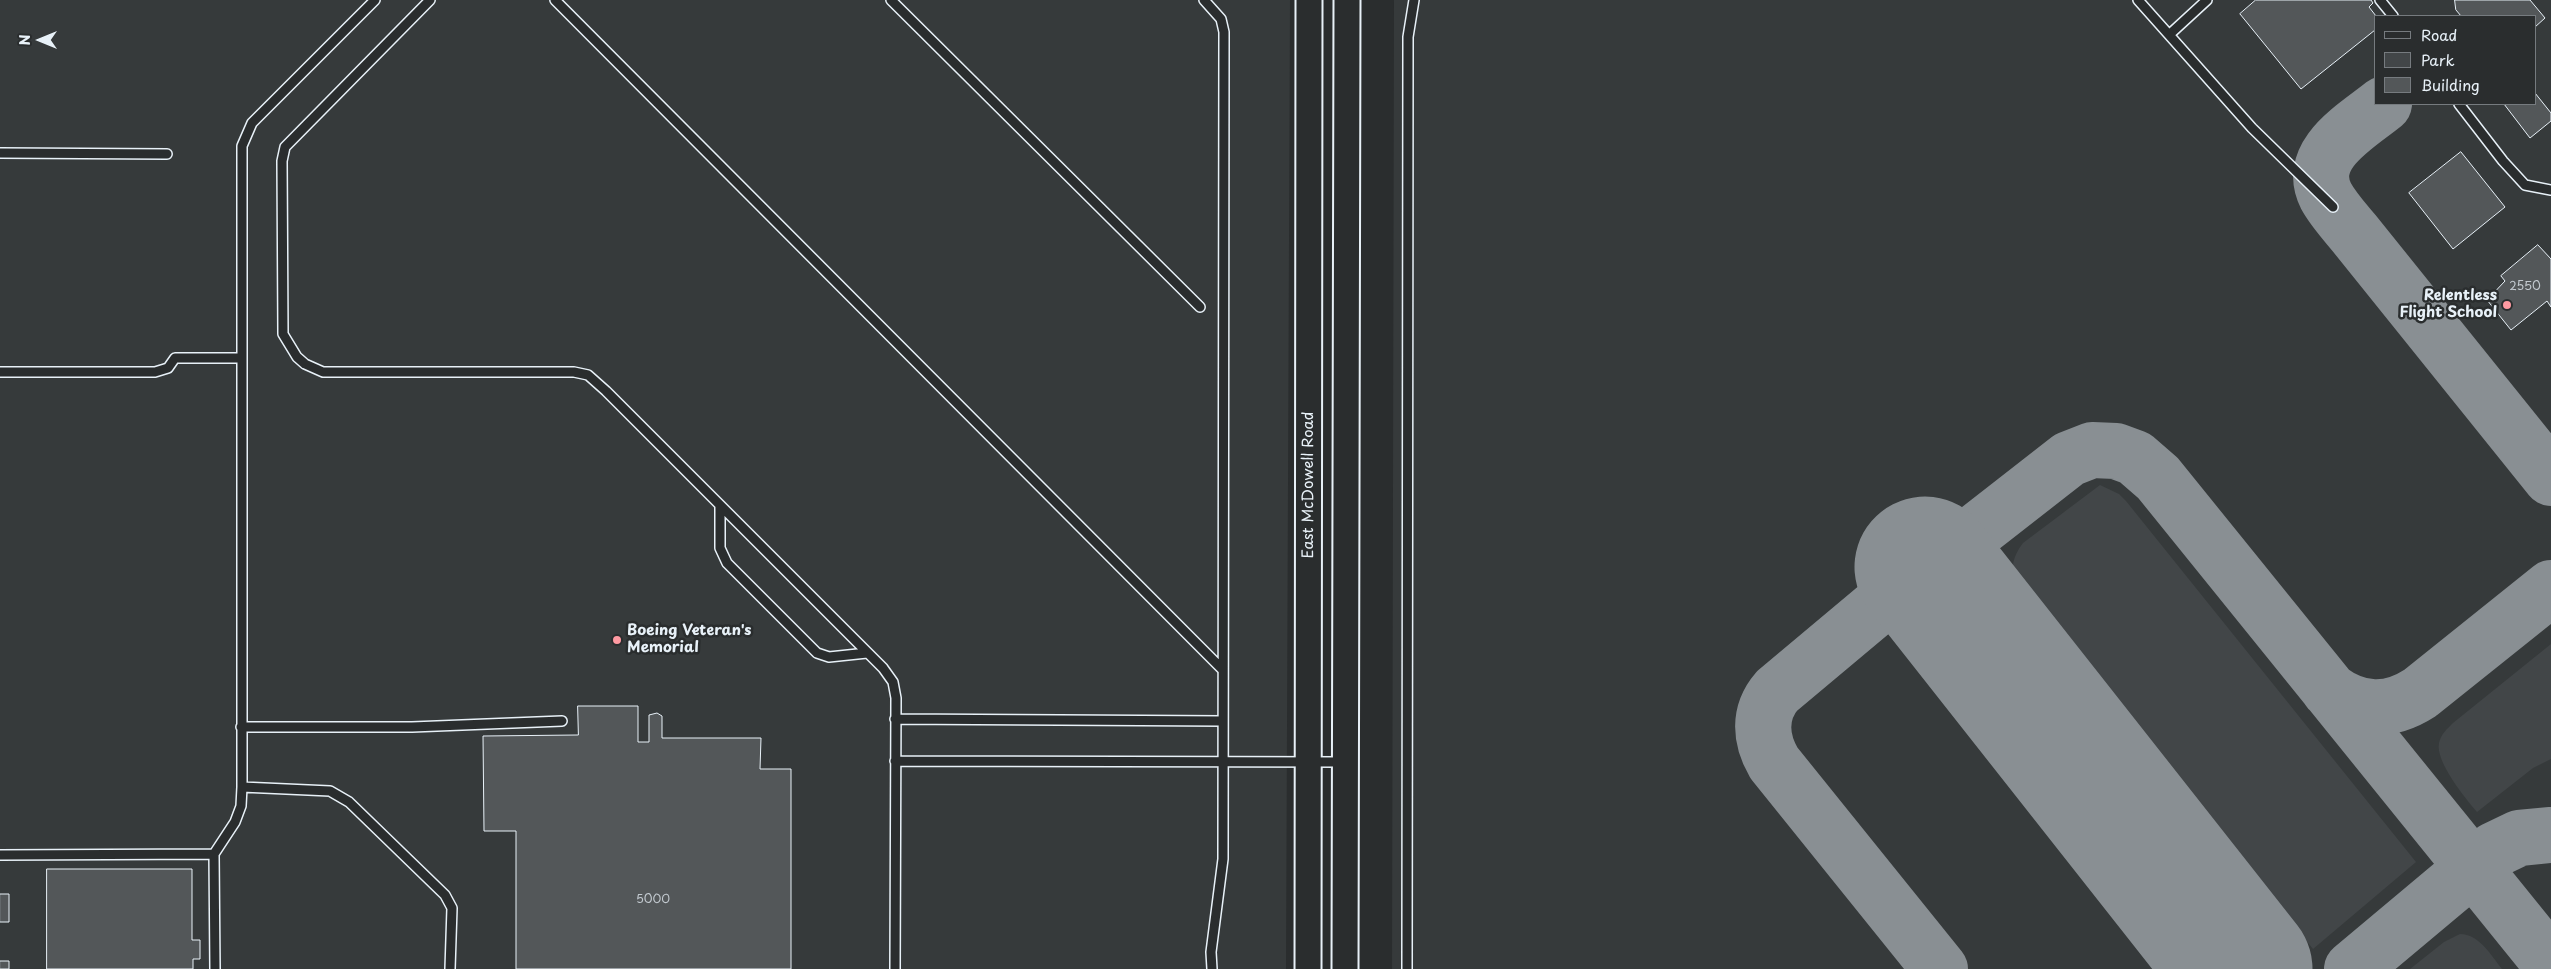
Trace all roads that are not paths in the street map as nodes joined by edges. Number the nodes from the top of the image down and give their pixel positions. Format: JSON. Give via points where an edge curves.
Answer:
{"nodes":[{"id":1,"x":375,"y":0,"type":"edge"},
{"id":2,"x":430,"y":0,"type":"edge"},
{"id":3,"x":555,"y":0,"type":"edge"},
{"id":4,"x":892,"y":0,"type":"edge"},
{"id":5,"x":1204,"y":0,"type":"edge"},
{"id":6,"x":1309,"y":0,"type":"edge"},
{"id":7,"x":1347,"y":0,"type":"edge"},
{"id":8,"x":1414,"y":0,"type":"edge"},
{"id":9,"x":2138,"y":0,"type":"edge"},
{"id":10,"x":2207,"y":0,"type":"edge"},
{"id":11,"x":2380,"y":0,"type":"edge"},
{"id":12,"x":2392,"y":15,"type":"edge"},
{"id":13,"x":2170,"y":34,"type":"junction"},
{"id":14,"x":2460,"y":105,"type":"edge"},
{"id":15,"x":0,"y":153,"type":"edge"},
{"id":16,"x":167,"y":154,"type":"dead end"},
{"id":17,"x":2551,"y":190,"type":"edge"},
{"id":18,"x":2333,"y":207,"type":"dead end"},
{"id":19,"x":1200,"y":306,"type":"dead end"},
{"id":20,"x":241,"y":358,"type":"junction"},
{"id":21,"x":0,"y":372,"type":"edge"},
{"id":22,"x":720,"y":505,"type":"junction"},
{"id":23,"x":866,"y":653,"type":"junction"},
{"id":24,"x":1223,"y":670,"type":"junction"},
{"id":25,"x":895,"y":719,"type":"junction"},
{"id":26,"x":1223,"y":721,"type":"junction"},
{"id":27,"x":562,"y":722,"type":"dead end"},
{"id":28,"x":241,"y":727,"type":"junction"},
{"id":29,"x":895,"y":760,"type":"junction"},
{"id":30,"x":1223,"y":760,"type":"junction"},
{"id":31,"x":1309,"y":761,"type":"junction"},
{"id":32,"x":1346,"y":762,"type":"junction"},
{"id":33,"x":242,"y":787,"type":"junction"},
{"id":34,"x":214,"y":854,"type":"junction"},
{"id":35,"x":0,"y":855,"type":"edge"},
{"id":36,"x":215,"y":969,"type":"edge"},
{"id":37,"x":450,"y":969,"type":"edge"},
{"id":38,"x":895,"y":969,"type":"edge"},
{"id":39,"x":1212,"y":969,"type":"edge"},
{"id":40,"x":1308,"y":969,"type":"edge"},
{"id":41,"x":1345,"y":969,"type":"edge"},
{"id":42,"x":1407,"y":969,"type":"edge"}],
"edges":[{"from":1,"to":20,"type":"lane","via":[[252,123],[244,137]]},
{"from":2,"to":22,"type":"lane","via":[[286,147],[282,161],[282,315],[286,342],[305,364],[323,372],[574,372],[588,375]]},
{"from":3,"to":24,"type":"lane"},
{"from":4,"to":19,"type":"lane"},
{"from":5,"to":24,"type":"lane","via":[[1221,19],[1224,32]]},
{"from":6,"to":31,"type":"main road","name":"East McDowell Road"},
{"from":7,"to":32,"type":"main road"},
{"from":8,"to":42,"type":"lane","via":[[1408,37]]},
{"from":9,"to":13,"type":"lane"},
{"from":10,"to":13,"type":"lane"},
{"from":11,"to":12,"type":"lane"},
{"from":13,"to":18,"type":"lane","via":[[2252,128]]},
{"from":14,"to":17,"type":"lane","via":[[2525,185]]},
{"from":15,"to":16,"type":"lane"},
{"from":20,"to":21,"type":"lane","via":[[175,358],[168,368],[155,372]]},
{"from":20,"to":28,"type":"lane"},
{"from":22,"to":23,"type":"lane"},
{"from":22,"to":23,"type":"lane","via":[[721,553],[733,570],[817,653],[829,657]]},
{"from":23,"to":25,"type":"lane","via":[[893,682]]},
{"from":24,"to":26,"type":"lane"},
{"from":25,"to":26,"type":"lane"},
{"from":25,"to":29,"type":"lane"},
{"from":26,"to":30,"type":"lane"},
{"from":27,"to":28,"type":"lane","via":[[412,727]]},
{"from":28,"to":33,"type":"lane"},
{"from":29,"to":30,"type":"lane"},
{"from":29,"to":38,"type":"lane"},
{"from":30,"to":31,"type":"lane"},
{"from":30,"to":39,"type":"lane","via":[[1222,872],[1211,952]]},
{"from":31,"to":32,"type":"lane"},
{"from":31,"to":40,"type":"main road","name":"East McDowell Road"},
{"from":32,"to":41,"type":"main road"},
{"from":33,"to":34,"type":"lane","via":[[241,806],[235,822]]},
{"from":33,"to":37,"type":"lane","via":[[330,791],[349,802],[445,895],[452,908]]},
{"from":34,"to":35,"type":"lane"},
{"from":34,"to":36,"type":"lane"}]}
